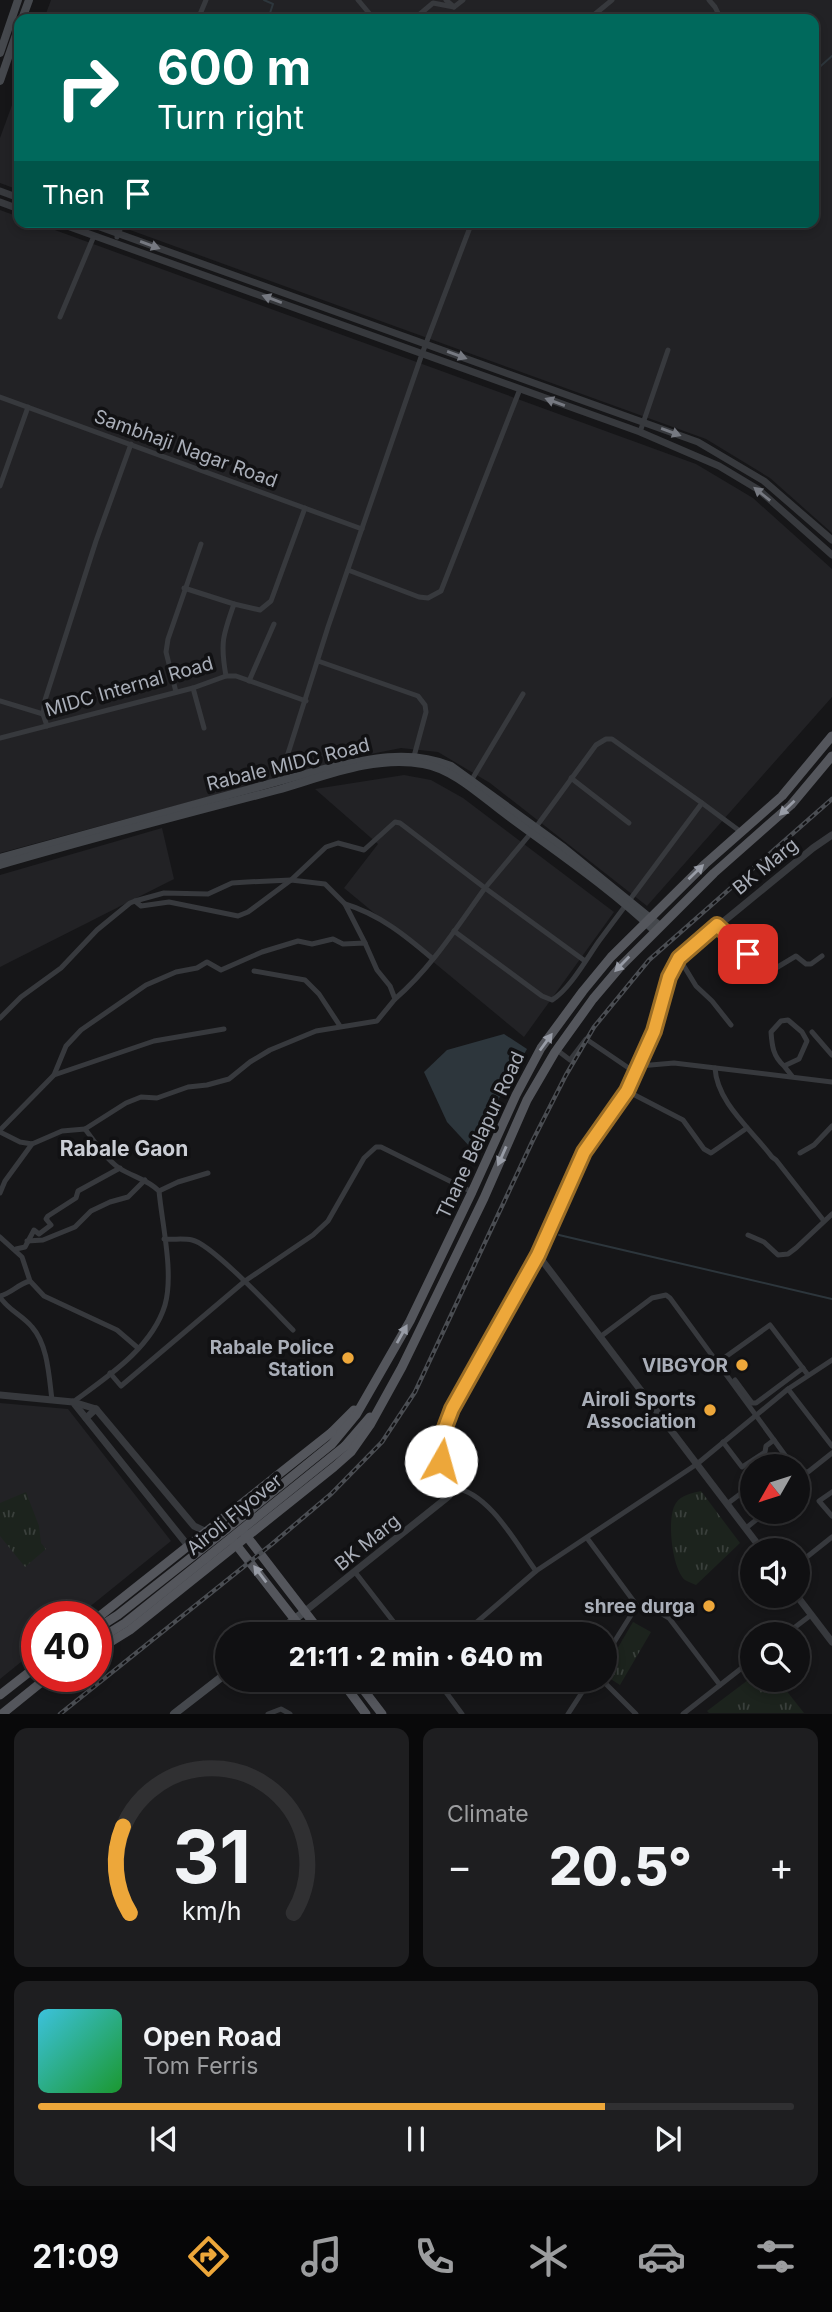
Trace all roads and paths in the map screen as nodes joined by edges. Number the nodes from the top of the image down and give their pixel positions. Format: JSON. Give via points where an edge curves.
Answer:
{"nodes":[{"id":1,"x":19,"y":0,"type":"edge"},
{"id":2,"x":358,"y":0,"type":"edge"},
{"id":3,"x":446,"y":0,"type":"edge"},
{"id":4,"x":463,"y":0,"type":"edge"},
{"id":5,"x":612,"y":0,"type":"edge"},
{"id":6,"x":454,"y":7,"type":"junction"},
{"id":7,"x":370,"y":14,"type":"edge"},
{"id":8,"x":420,"y":14,"type":"edge"},
{"id":9,"x":595,"y":14,"type":"edge"},
{"id":10,"x":14,"y":40,"type":"edge"},
{"id":11,"x":0,"y":53,"type":"edge"},
{"id":12,"x":0,"y":81,"type":"edge"},
{"id":13,"x":72,"y":228,"type":"edge"},
{"id":14,"x":102,"y":228,"type":"edge"},
{"id":15,"x":120,"y":228,"type":"edge"},
{"id":16,"x":469,"y":228,"type":"edge"},
{"id":17,"x":118,"y":234,"type":"junction"},
{"id":18,"x":94,"y":236,"type":"junction"},
{"id":19,"x":115,"y":243,"type":"junction"},
{"id":20,"x":314,"y":304,"type":"junction"},
{"id":21,"x":338,"y":312,"type":"junction"},
{"id":22,"x":310,"y":313,"type":"junction"},
{"id":23,"x":60,"y":317,"type":"dead end"},
{"id":24,"x":334,"y":322,"type":"junction"},
{"id":25,"x":374,"y":325,"type":"junction"},
{"id":26,"x":370,"y":335,"type":"junction"},
{"id":27,"x":426,"y":344,"type":"junction"},
{"id":28,"x":668,"y":350,"type":"dead end"},
{"id":29,"x":422,"y":354,"type":"junction"},
{"id":30,"x":520,"y":389,"type":"junction"},
{"id":31,"x":0,"y":397,"type":"edge"},
{"id":32,"x":28,"y":407,"type":"junction"},
{"id":33,"x":643,"y":422,"type":"junction"},
{"id":34,"x":640,"y":432,"type":"junction"},
{"id":35,"x":131,"y":444,"type":"junction"},
{"id":36,"x":724,"y":457,"type":"junction"},
{"id":37,"x":719,"y":466,"type":"junction"},
{"id":38,"x":0,"y":486,"type":"edge"},
{"id":39,"x":305,"y":508,"type":"junction"},
{"id":40,"x":797,"y":509,"type":"junction"},
{"id":41,"x":789,"y":517,"type":"junction"},
{"id":42,"x":362,"y":529,"type":"junction"},
{"id":43,"x":832,"y":540,"type":"edge"},
{"id":44,"x":201,"y":544,"type":"dead end"},
{"id":45,"x":832,"y":555,"type":"edge"},
{"id":46,"x":348,"y":570,"type":"junction"},
{"id":47,"x":184,"y":588,"type":"junction"},
{"id":48,"x":234,"y":604,"type":"junction"},
{"id":49,"x":274,"y":624,"type":"dead end"},
{"id":50,"x":318,"y":661,"type":"junction"},
{"id":51,"x":226,"y":676,"type":"junction"},
{"id":52,"x":249,"y":681,"type":"junction"},
{"id":53,"x":192,"y":688,"type":"junction"},
{"id":54,"x":176,"y":692,"type":"junction"},
{"id":55,"x":523,"y":694,"type":"dead end"},
{"id":56,"x":0,"y":701,"type":"edge"},
{"id":57,"x":306,"y":701,"type":"junction"},
{"id":58,"x":43,"y":714,"type":"junction"},
{"id":59,"x":47,"y":726,"type":"junction"},
{"id":60,"x":204,"y":728,"type":"dead end"},
{"id":61,"x":832,"y":736,"type":"edge"},
{"id":62,"x":0,"y":738,"type":"edge"},
{"id":63,"x":832,"y":756,"type":"edge"},
{"id":64,"x":414,"y":759,"type":"junction"},
{"id":65,"x":571,"y":778,"type":"junction"},
{"id":66,"x":470,"y":783,"type":"junction"},
{"id":67,"x":278,"y":786,"type":"junction"},
{"id":68,"x":702,"y":803,"type":"junction"},
{"id":69,"x":629,"y":823,"type":"dead end"},
{"id":70,"x":533,"y":830,"type":"junction"},
{"id":71,"x":741,"y":832,"type":"junction"},
{"id":72,"x":832,"y":835,"type":"edge"},
{"id":73,"x":56,"y":846,"type":"junction"},
{"id":74,"x":0,"y":858,"type":"edge"},
{"id":75,"x":0,"y":865,"type":"edge"},
{"id":76,"x":291,"y":880,"type":"junction"},
{"id":77,"x":485,"y":888,"type":"junction"},
{"id":78,"x":135,"y":901,"type":"junction"},
{"id":79,"x":628,"y":903,"type":"junction"},
{"id":80,"x":345,"y":904,"type":"junction"},
{"id":81,"x":648,"y":920,"type":"junction"},
{"id":82,"x":717,"y":925,"type":"junction"},
{"id":83,"x":657,"y":929,"type":"junction"},
{"id":84,"x":454,"y":931,"type":"junction"},
{"id":85,"x":365,"y":943,"type":"junction"},
{"id":86,"x":822,"y":956,"type":"dead end"},
{"id":87,"x":679,"y":958,"type":"junction"},
{"id":88,"x":433,"y":959,"type":"junction"},
{"id":89,"x":585,"y":961,"type":"junction"},
{"id":90,"x":254,"y":971,"type":"dead end"},
{"id":91,"x":395,"y":999,"type":"junction"},
{"id":92,"x":0,"y":1018,"type":"edge"},
{"id":93,"x":731,"y":1025,"type":"dead end"},
{"id":94,"x":340,"y":1026,"type":"junction"},
{"id":95,"x":224,"y":1029,"type":"dead end"},
{"id":96,"x":812,"y":1032,"type":"dead end"},
{"id":97,"x":556,"y":1050,"type":"junction"},
{"id":98,"x":832,"y":1055,"type":"edge"},
{"id":99,"x":784,"y":1066,"type":"junction"},
{"id":100,"x":715,"y":1068,"type":"junction"},
{"id":101,"x":637,"y":1069,"type":"junction"},
{"id":102,"x":54,"y":1075,"type":"junction"},
{"id":103,"x":792,"y":1076,"type":"junction"},
{"id":104,"x":832,"y":1082,"type":"edge"},
{"id":105,"x":627,"y":1091,"type":"junction"},
{"id":106,"x":832,"y":1126,"type":"edge"},
{"id":107,"x":747,"y":1128,"type":"junction"},
{"id":108,"x":85,"y":1129,"type":"junction"},
{"id":109,"x":0,"y":1131,"type":"edge"},
{"id":110,"x":32,"y":1144,"type":"junction"},
{"id":111,"x":800,"y":1153,"type":"dead end"},
{"id":112,"x":120,"y":1168,"type":"junction"},
{"id":113,"x":208,"y":1173,"type":"dead end"},
{"id":114,"x":145,"y":1180,"type":"junction"},
{"id":115,"x":159,"y":1191,"type":"junction"},
{"id":116,"x":472,"y":1192,"type":"junction"},
{"id":117,"x":0,"y":1193,"type":"edge"},
{"id":118,"x":832,"y":1214,"type":"edge"},
{"id":119,"x":824,"y":1221,"type":"junction"},
{"id":120,"x":748,"y":1235,"type":"dead end"},
{"id":121,"x":0,"y":1237,"type":"edge"},
{"id":122,"x":164,"y":1240,"type":"junction"},
{"id":123,"x":27,"y":1241,"type":"junction"},
{"id":124,"x":16,"y":1249,"type":"junction"},
{"id":125,"x":538,"y":1255,"type":"junction"},
{"id":126,"x":30,"y":1281,"type":"junction"},
{"id":127,"x":245,"y":1282,"type":"junction"},
{"id":128,"x":0,"y":1296,"type":"edge"},
{"id":129,"x":293,"y":1330,"type":"dead end"},
{"id":130,"x":600,"y":1336,"type":"junction"},
{"id":131,"x":138,"y":1348,"type":"junction"},
{"id":132,"x":832,"y":1360,"type":"edge"},
{"id":133,"x":717,"y":1363,"type":"junction"},
{"id":134,"x":803,"y":1368,"type":"junction"},
{"id":135,"x":110,"y":1373,"type":"junction"},
{"id":136,"x":808,"y":1375,"type":"junction"},
{"id":137,"x":735,"y":1380,"type":"dead end"},
{"id":138,"x":779,"y":1386,"type":"junction"},
{"id":139,"x":786,"y":1391,"type":"junction"},
{"id":140,"x":368,"y":1393,"type":"junction"},
{"id":141,"x":0,"y":1395,"type":"edge"},
{"id":142,"x":52,"y":1400,"type":"junction"},
{"id":143,"x":73,"y":1402,"type":"junction"},
{"id":144,"x":382,"y":1402,"type":"junction"},
{"id":145,"x":96,"y":1409,"type":"junction"},
{"id":146,"x":755,"y":1415,"type":"junction"},
{"id":147,"x":86,"y":1418,"type":"junction"},
{"id":148,"x":774,"y":1440,"type":"junction"},
{"id":149,"x":723,"y":1442,"type":"junction"},
{"id":150,"x":832,"y":1446,"type":"edge"},
{"id":151,"x":832,"y":1453,"type":"edge"},
{"id":152,"x":784,"y":1454,"type":"edge"},
{"id":153,"x":697,"y":1464,"type":"junction"},
{"id":154,"x":810,"y":1470,"type":"edge"},
{"id":155,"x":454,"y":1488,"type":"junction"},
{"id":156,"x":832,"y":1492,"type":"edge"},
{"id":157,"x":740,"y":1494,"type":"edge"},
{"id":158,"x":727,"y":1504,"type":"junction"},
{"id":159,"x":832,"y":1516,"type":"edge"},
{"id":160,"x":235,"y":1521,"type":"junction"},
{"id":161,"x":751,"y":1524,"type":"edge"},
{"id":162,"x":746,"y":1528,"type":"junction"},
{"id":163,"x":221,"y":1534,"type":"junction"},
{"id":164,"x":247,"y":1537,"type":"junction"},
{"id":165,"x":832,"y":1537,"type":"edge"},
{"id":166,"x":587,"y":1538,"type":"junction"},
{"id":167,"x":753,"y":1538,"type":"edge"},
{"id":168,"x":238,"y":1544,"type":"junction"},
{"id":169,"x":189,"y":1547,"type":"junction"},
{"id":170,"x":810,"y":1554,"type":"edge"},
{"id":171,"x":536,"y":1571,"type":"junction"},
{"id":172,"x":355,"y":1572,"type":"junction"},
{"id":173,"x":112,"y":1607,"type":"edge"},
{"id":174,"x":638,"y":1607,"type":"junction"},
{"id":175,"x":806,"y":1608,"type":"edge"},
{"id":176,"x":304,"y":1612,"type":"junction"},
{"id":177,"x":811,"y":1615,"type":"junction"},
{"id":178,"x":112,"y":1619,"type":"edge"},
{"id":179,"x":295,"y":1619,"type":"junction"},
{"id":180,"x":291,"y":1622,"type":"edge"},
{"id":181,"x":297,"y":1622,"type":"edge"},
{"id":182,"x":312,"y":1622,"type":"edge"},
{"id":183,"x":394,"y":1622,"type":"edge"},
{"id":184,"x":477,"y":1622,"type":"edge"},
{"id":185,"x":802,"y":1622,"type":"edge"},
{"id":186,"x":112,"y":1631,"type":"edge"},
{"id":187,"x":617,"y":1637,"type":"edge"},
{"id":188,"x":112,"y":1641,"type":"edge"},
{"id":189,"x":832,"y":1642,"type":"edge"},
{"id":190,"x":740,"y":1669,"type":"edge"},
{"id":191,"x":21,"y":1678,"type":"edge"},
{"id":192,"x":215,"y":1682,"type":"edge"},
{"id":193,"x":720,"y":1685,"type":"junction"},
{"id":194,"x":30,"y":1692,"type":"edge"},
{"id":195,"x":350,"y":1692,"type":"edge"},
{"id":196,"x":365,"y":1692,"type":"edge"},
{"id":197,"x":446,"y":1692,"type":"edge"},
{"id":198,"x":582,"y":1692,"type":"edge"},
{"id":199,"x":614,"y":1692,"type":"edge"},
{"id":200,"x":0,"y":1695,"type":"edge"},
{"id":201,"x":2,"y":1713,"type":"edge"},
{"id":202,"x":174,"y":1713,"type":"edge"},
{"id":203,"x":268,"y":1713,"type":"edge"},
{"id":204,"x":290,"y":1713,"type":"edge"},
{"id":205,"x":366,"y":1713,"type":"edge"},
{"id":206,"x":382,"y":1713,"type":"edge"},
{"id":207,"x":462,"y":1713,"type":"edge"},
{"id":208,"x":568,"y":1713,"type":"edge"},
{"id":209,"x":636,"y":1713,"type":"edge"},
{"id":210,"x":683,"y":1713,"type":"edge"}],
"edges":[{"from":1,"to":11,"type":"main road"},
{"from":2,"to":7,"type":"street"},
{"from":3,"to":6,"type":"street"},
{"from":4,"to":6,"type":"street"},
{"from":5,"to":9,"type":"street"},
{"from":6,"to":8,"type":"street","via":[[433,3]]},
{"from":10,"to":12,"type":"main road"},
{"from":13,"to":18,"type":"street"},
{"from":14,"to":17,"type":"street"},
{"from":15,"to":17,"type":"street"},
{"from":16,"to":27,"type":"street"},
{"from":17,"to":19,"type":"street"},
{"from":17,"to":20,"type":"street","one_way":true},
{"from":18,"to":19,"type":"street"},
{"from":18,"to":23,"type":"street"},
{"from":22,"to":19,"type":"street","one_way":true},
{"from":20,"to":21,"type":"street"},
{"from":20,"to":22,"type":"street"},
{"from":21,"to":24,"type":"street"},
{"from":21,"to":25,"type":"street"},
{"from":22,"to":24,"type":"street"},
{"from":24,"to":26,"type":"street"},
{"from":25,"to":26,"type":"street"},
{"from":25,"to":27,"type":"street"},
{"from":26,"to":29,"type":"street"},
{"from":27,"to":29,"type":"street"},
{"from":27,"to":33,"type":"street","one_way":true},
{"from":28,"to":33,"type":"street"},
{"from":29,"to":30,"type":"street"},
{"from":29,"to":42,"type":"street"},
{"from":34,"to":30,"type":"street","one_way":true},
{"from":30,"to":46,"type":"street","via":[[441,591],[434,597],[419,597]]},
{"from":31,"to":32,"type":"street","name":"Sambhaji Nagar Road"},
{"from":32,"to":35,"type":"street","name":"Sambhaji Nagar Road"},
{"from":32,"to":38,"type":"street"},
{"from":33,"to":34,"type":"street"},
{"from":33,"to":36,"type":"street","one_way":true},
{"from":34,"to":37,"type":"street"},
{"from":35,"to":39,"type":"street","name":"Sambhaji Nagar Road"},
{"from":35,"to":58,"type":"street","via":[[68,625]]},
{"from":36,"to":37,"type":"street"},
{"from":36,"to":40,"type":"street","via":[[764,481]]},
{"from":41,"to":37,"type":"street","one_way":true,"via":[[759,489]]},
{"from":39,"to":42,"type":"street","name":"Sambhaji Nagar Road"},
{"from":39,"to":48,"type":"street","via":[[271,601],[260,610]]},
{"from":40,"to":41,"type":"street"},
{"from":40,"to":43,"type":"street"},
{"from":41,"to":45,"type":"street"},
{"from":42,"to":46,"type":"street"},
{"from":44,"to":47,"type":"street"},
{"from":46,"to":50,"type":"street"},
{"from":47,"to":48,"type":"street"},
{"from":47,"to":54,"type":"street","via":[[166,652]]},
{"from":48,"to":51,"type":"street","via":[[222,637]]},
{"from":49,"to":52,"type":"street"},
{"from":50,"to":57,"type":"street"},
{"from":50,"to":64,"type":"street","via":[[423,700],[426,712]]},
{"from":51,"to":52,"type":"street","name":"MIDC Internal Road"},
{"from":51,"to":53,"type":"street","name":"MIDC Internal Road"},
{"from":52,"to":57,"type":"street","name":"MIDC Internal Road"},
{"from":53,"to":54,"type":"street","name":"MIDC Internal Road"},
{"from":53,"to":60,"type":"street"},
{"from":54,"to":59,"type":"street","name":"MIDC Internal Road"},
{"from":55,"to":66,"type":"street"},
{"from":56,"to":58,"type":"street"},
{"from":57,"to":67,"type":"street"},
{"from":58,"to":59,"type":"street"},
{"from":59,"to":62,"type":"street","name":"MIDC Internal Road"},
{"from":61,"to":71,"type":"main road","name":"Thane Belapur Road","via":[[786,792]]},
{"from":63,"to":83,"type":"main road","name":"Thane Belapur Road","one_way":true,"via":[[791,805]]},
{"from":64,"to":66,"type":"main road","name":"Rabale MIDC Road"},
{"from":64,"to":67,"type":"main road","name":"Rabale MIDC Road","via":[[363,763]]},
{"from":65,"to":68,"type":"street","via":[[596,745],[612,739]]},
{"from":65,"to":69,"type":"street"},
{"from":65,"to":70,"type":"street"},
{"from":66,"to":70,"type":"main road","name":"Rabale MIDC Road"},
{"from":67,"to":73,"type":"main road","name":"Rabale MIDC Road"},
{"from":68,"to":71,"type":"street"},
{"from":68,"to":79,"type":"street"},
{"from":70,"to":77,"type":"street"},
{"from":70,"to":79,"type":"main road","name":"Rabale MIDC Road"},
{"from":81,"to":71,"type":"main road","name":"Thane Belapur Road","one_way":true},
{"from":72,"to":82,"type":"street","name":"BK Marg"},
{"from":73,"to":74,"type":"main road","name":"Rabale MIDC Road"},
{"from":73,"to":75,"type":"main road","name":"Rabale MIDC Road"},
{"from":76,"to":77,"type":"street","via":[[326,846],[338,843],[364,850],[395,822]]},
{"from":76,"to":78,"type":"street","via":[[232,883],[208,894],[157,894]]},
{"from":76,"to":78,"type":"street","via":[[238,916],[169,902],[141,906]]},
{"from":76,"to":80,"type":"street","via":[[325,884]]},
{"from":77,"to":84,"type":"street"},
{"from":77,"to":89,"type":"street"},
{"from":78,"to":92,"type":"street"},
{"from":79,"to":81,"type":"main road","name":"Rabale MIDC Road"},
{"from":79,"to":89,"type":"street"},
{"from":80,"to":85,"type":"street"},
{"from":80,"to":88,"type":"street","via":[[377,917]]},
{"from":81,"to":83,"type":"main road","name":"Rabale MIDC Road"},
{"from":116,"to":81,"type":"main road","name":"Thane Belapur Road","one_way":true,"via":[[541,1048],[596,975]]},
{"from":82,"to":86,"type":"street","via":[[764,969],[771,971],[796,956],[806,964]]},
{"from":82,"to":87,"type":"street","name":"BK Marg"},
{"from":83,"to":97,"type":"main road","name":"Thane Belapur Road","one_way":true,"via":[[599,991]]},
{"from":84,"to":88,"type":"street"},
{"from":84,"to":89,"type":"street","via":[[552,1000]]},
{"from":85,"to":91,"type":"street"},
{"from":85,"to":102,"type":"street","via":[[298,941],[221,970],[207,962],[176,972],[146,985],[72,1038]]},
{"from":87,"to":93,"type":"street","via":[[696,986]]},
{"from":87,"to":101,"type":"street","name":"BK Marg"},
{"from":88,"to":91,"type":"street"},
{"from":90,"to":94,"type":"street","via":[[305,980]]},
{"from":91,"to":94,"type":"street","via":[[377,1021]]},
{"from":94,"to":108,"type":"street","via":[[270,1050],[229,1079],[126,1103]]},
{"from":95,"to":102,"type":"street","via":[[154,1041]]},
{"from":96,"to":98,"type":"street"},
{"from":97,"to":101,"type":"street","via":[[570,1060],[586,1039]]},
{"from":97,"to":144,"type":"main road","name":"Thane Belapur Road","one_way":true,"via":[[527,1100],[423,1327]]},
{"from":99,"to":99,"type":"street","via":[[799,1059],[807,1041],[788,1020],[771,1031],[775,1056]]},
{"from":99,"to":103,"type":"street"},
{"from":100,"to":101,"type":"street","via":[[674,1063]]},
{"from":100,"to":103,"type":"street"},
{"from":100,"to":107,"type":"street","via":[[720,1089]]},
{"from":101,"to":105,"type":"street","name":"BK Marg"},
{"from":102,"to":109,"type":"street"},
{"from":103,"to":104,"type":"street"},
{"from":105,"to":107,"type":"street","via":[[682,1120],[711,1153]]},
{"from":105,"to":125,"type":"street","name":"BK Marg","via":[[584,1152]]},
{"from":106,"to":111,"type":"street"},
{"from":107,"to":119,"type":"street"},
{"from":108,"to":110,"type":"street","via":[[62,1131]]},
{"from":108,"to":112,"type":"street"},
{"from":109,"to":110,"type":"street"},
{"from":110,"to":117,"type":"street"},
{"from":112,"to":114,"type":"street"},
{"from":112,"to":123,"type":"street","via":[[78,1191],[76,1198],[48,1216],[51,1225],[39,1234],[34,1230]]},
{"from":113,"to":115,"type":"street"},
{"from":114,"to":115,"type":"street"},
{"from":114,"to":123,"type":"street","via":[[128,1197],[91,1211],[68,1230]]},
{"from":115,"to":122,"type":"street"},
{"from":116,"to":127,"type":"street","via":[[376,1147],[364,1158],[328,1221]]},
{"from":140,"to":116,"type":"main road","name":"Thane Belapur Road","one_way":true,"via":[[410,1321]]},
{"from":118,"to":119,"type":"street"},
{"from":119,"to":120,"type":"street","via":[[788,1254],[778,1255]]},
{"from":121,"to":124,"type":"street"},
{"from":122,"to":127,"type":"street","via":[[201,1244]]},
{"from":122,"to":131,"type":"street","via":[[164,1306]]},
{"from":123,"to":124,"type":"street","via":[[25,1247]]},
{"from":124,"to":126,"type":"street"},
{"from":125,"to":130,"type":"street"},
{"from":125,"to":155,"type":"street","name":"BK Marg","via":[[443,1432],[439,1453]]},
{"from":126,"to":128,"type":"street"},
{"from":126,"to":131,"type":"street","via":[[44,1296],[117,1331]]},
{"from":127,"to":129,"type":"street"},
{"from":127,"to":135,"type":"street","via":[[121,1386]]},
{"from":128,"to":142,"type":"street","via":[[38,1336]]},
{"from":130,"to":133,"type":"street","via":[[652,1298],[666,1295]]},
{"from":130,"to":153,"type":"street"},
{"from":131,"to":135,"type":"street"},
{"from":132,"to":136,"type":"street"},
{"from":133,"to":134,"type":"street","via":[[769,1325]]},
{"from":133,"to":146,"type":"street"},
{"from":134,"to":136,"type":"street"},
{"from":134,"to":138,"type":"street"},
{"from":135,"to":143,"type":"street"},
{"from":136,"to":139,"type":"street"},
{"from":137,"to":138,"type":"street","via":[[752,1403]]},
{"from":138,"to":139,"type":"street"},
{"from":139,"to":146,"type":"street"},
{"from":139,"to":150,"type":"street"},
{"from":140,"to":160,"type":"main road","via":[[332,1444]]},
{"from":140,"to":169,"type":"main road","name":"Airoli Flyover","bridge":true,"via":[[332,1432]]},
{"from":141,"to":142,"type":"street"},
{"from":142,"to":143,"type":"street"},
{"from":143,"to":145,"type":"street"},
{"from":143,"to":147,"type":"street"},
{"from":144,"to":164,"type":"main road","via":[[345,1458]]},
{"from":144,"to":186,"type":"main road","name":"Airoli Flyover","bridge":true,"via":[[345,1446]]},
{"from":145,"to":147,"type":"street"},
{"from":145,"to":163,"type":"street","via":[[194,1526]]},
{"from":146,"to":148,"type":"street"},
{"from":146,"to":149,"type":"street"},
{"from":147,"to":169,"type":"street"},
{"from":148,"to":149,"type":"street","via":[[742,1468]]},
{"from":148,"to":152,"type":"street"},
{"from":149,"to":153,"type":"street"},
{"from":151,"to":154,"type":"street"},
{"from":153,"to":158,"type":"street"},
{"from":153,"to":166,"type":"street"},
{"from":155,"to":171,"type":"street","via":[[466,1489],[486,1504]]},
{"from":155,"to":172,"type":"street","name":"BK Marg"},
{"from":156,"to":159,"type":"street","via":[[819,1501]]},
{"from":157,"to":158,"type":"street"},
{"from":158,"to":162,"type":"street"},
{"from":160,"to":163,"type":"main road"},
{"from":160,"to":164,"type":"main road"},
{"from":161,"to":162,"type":"street"},
{"from":162,"to":167,"type":"street"},
{"from":163,"to":168,"type":"main road"},
{"from":163,"to":178,"type":"main road"},
{"from":164,"to":168,"type":"main road"},
{"from":164,"to":176,"type":"main road"},
{"from":165,"to":170,"type":"street"},
{"from":166,"to":171,"type":"street"},
{"from":166,"to":174,"type":"street"},
{"from":179,"to":168,"type":"main road","one_way":true},
{"from":168,"to":188,"type":"main road"},
{"from":169,"to":173,"type":"main road","name":"Airoli Flyover","bridge":true},
{"from":171,"to":184,"type":"street"},
{"from":172,"to":176,"type":"street","name":"BK Marg"},
{"from":172,"to":183,"type":"street"},
{"from":174,"to":187,"type":"street"},
{"from":174,"to":193,"type":"street","via":[[669,1619]]},
{"from":175,"to":177,"type":"street"},
{"from":176,"to":179,"type":"main road"},
{"from":176,"to":182,"type":"main road"},
{"from":177,"to":185,"type":"street"},
{"from":177,"to":189,"type":"street"},
{"from":179,"to":180,"type":"main road"},
{"from":179,"to":181,"type":"main road"},
{"from":190,"to":193,"type":"street"},
{"from":191,"to":200,"type":"main road"},
{"from":192,"to":202,"type":"main road"},
{"from":193,"to":210,"type":"street"},
{"from":194,"to":201,"type":"main road"},
{"from":195,"to":205,"type":"main road"},
{"from":196,"to":206,"type":"main road"},
{"from":197,"to":207,"type":"street"},
{"from":198,"to":208,"type":"street"},
{"from":199,"to":209,"type":"street"},
{"from":203,"to":204,"type":"street","via":[[281,1709]]}]}
